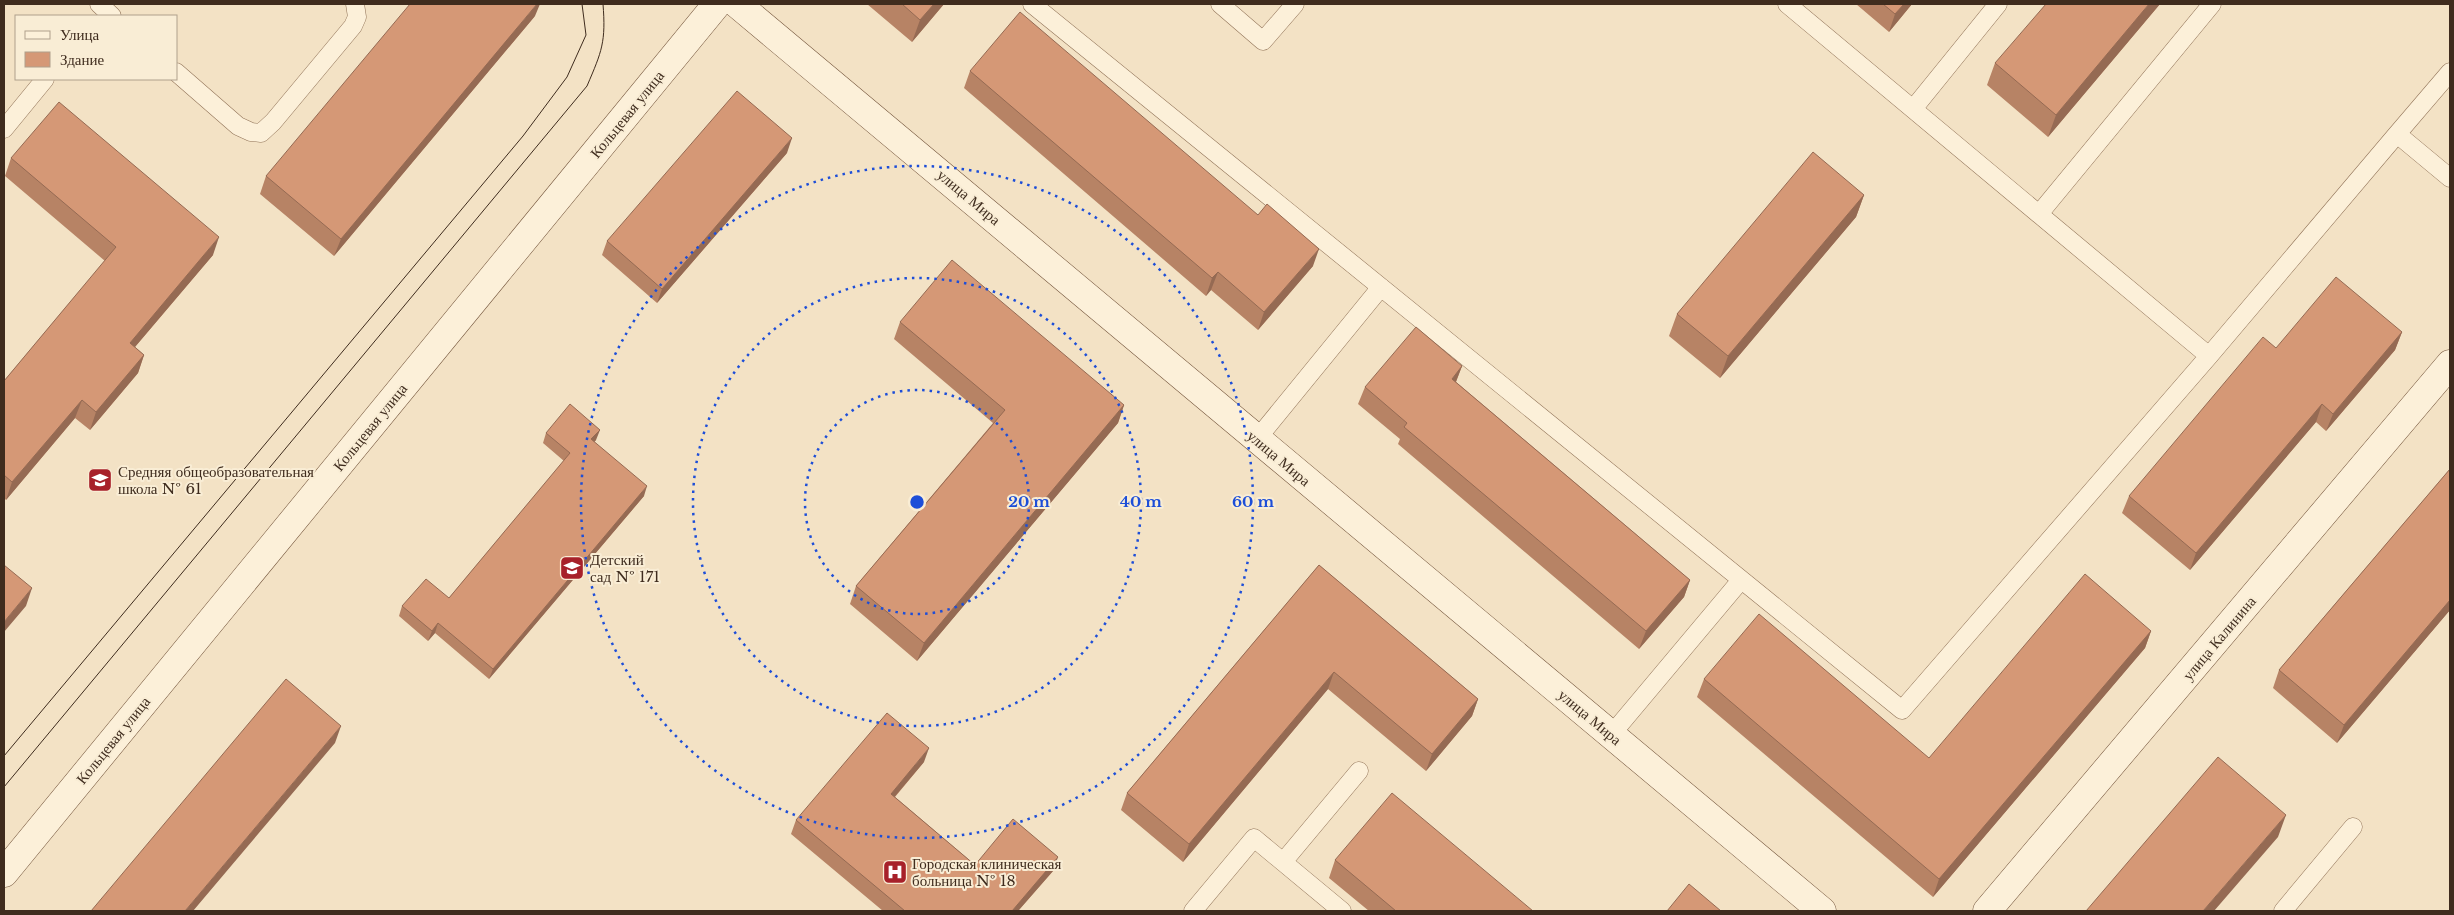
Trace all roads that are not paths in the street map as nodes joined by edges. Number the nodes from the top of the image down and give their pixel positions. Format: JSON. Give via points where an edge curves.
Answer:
{"nodes":[{"id":1,"x":355,"y":4,"type":"edge"},
{"id":2,"x":717,"y":4,"type":"edge"},
{"id":3,"x":737,"y":4,"type":"edge"},
{"id":4,"x":1032,"y":4,"type":"edge"},
{"id":5,"x":1220,"y":4,"type":"edge"},
{"id":6,"x":1295,"y":4,"type":"edge"},
{"id":7,"x":1788,"y":4,"type":"edge"},
{"id":8,"x":1998,"y":4,"type":"edge"},
{"id":9,"x":2212,"y":4,"type":"edge"},
{"id":10,"x":2450,"y":72,"type":"edge"},
{"id":11,"x":178,"y":74,"type":"edge"},
{"id":12,"x":44,"y":80,"type":"edge"},
{"id":13,"x":1913,"y":109,"type":"junction"},
{"id":14,"x":4,"y":129,"type":"edge"},
{"id":15,"x":2397,"y":134,"type":"junction"},
{"id":16,"x":2450,"y":178,"type":"edge"},
{"id":17,"x":2039,"y":214,"type":"junction"},
{"id":18,"x":1381,"y":287,"type":"junction"},
{"id":19,"x":2209,"y":356,"type":"junction"},
{"id":20,"x":2450,"y":364,"type":"edge"},
{"id":21,"x":1257,"y":439,"type":"junction"},
{"id":22,"x":1742,"y":580,"type":"junction"},
{"id":23,"x":1611,"y":735,"type":"junction"},
{"id":24,"x":1359,"y":771,"type":"dead end"},
{"id":25,"x":2353,"y":827,"type":"dead end"},
{"id":26,"x":1283,"y":862,"type":"junction"},
{"id":27,"x":4,"y":873,"type":"edge"},
{"id":28,"x":1193,"y":911,"type":"edge"},
{"id":29,"x":1342,"y":911,"type":"edge"},
{"id":30,"x":1822,"y":911,"type":"edge"},
{"id":31,"x":1987,"y":911,"type":"edge"},
{"id":32,"x":2283,"y":911,"type":"edge"}],
"edges":[{"from":1,"to":11,"type":"lane","via":[[357,17],[353,26],[273,122],[261,132],[251,132],[238,126]]},
{"from":2,"to":27,"type":"street","name":"Кольцевая улица"},
{"from":3,"to":21,"type":"street","name":"улица Мира"},
{"from":4,"to":18,"type":"lane"},
{"from":5,"to":6,"type":"lane","via":[[1263,41]]},
{"from":7,"to":13,"type":"lane"},
{"from":8,"to":13,"type":"lane"},
{"from":9,"to":17,"type":"lane"},
{"from":10,"to":15,"type":"lane"},
{"from":12,"to":14,"type":"lane"},
{"from":13,"to":17,"type":"lane"},
{"from":15,"to":16,"type":"lane"},
{"from":15,"to":19,"type":"lane"},
{"from":17,"to":19,"type":"lane"},
{"from":18,"to":21,"type":"lane"},
{"from":18,"to":22,"type":"lane"},
{"from":19,"to":22,"type":"lane","via":[[1902,710]]},
{"from":20,"to":31,"type":"street","name":"улица Калинина"},
{"from":21,"to":23,"type":"street","name":"улица Мира"},
{"from":22,"to":23,"type":"lane"},
{"from":23,"to":30,"type":"street","name":"улица Мира"},
{"from":24,"to":26,"type":"lane"},
{"from":25,"to":32,"type":"lane"},
{"from":26,"to":28,"type":"lane","via":[[1254,838]]},
{"from":26,"to":29,"type":"lane"}]}
